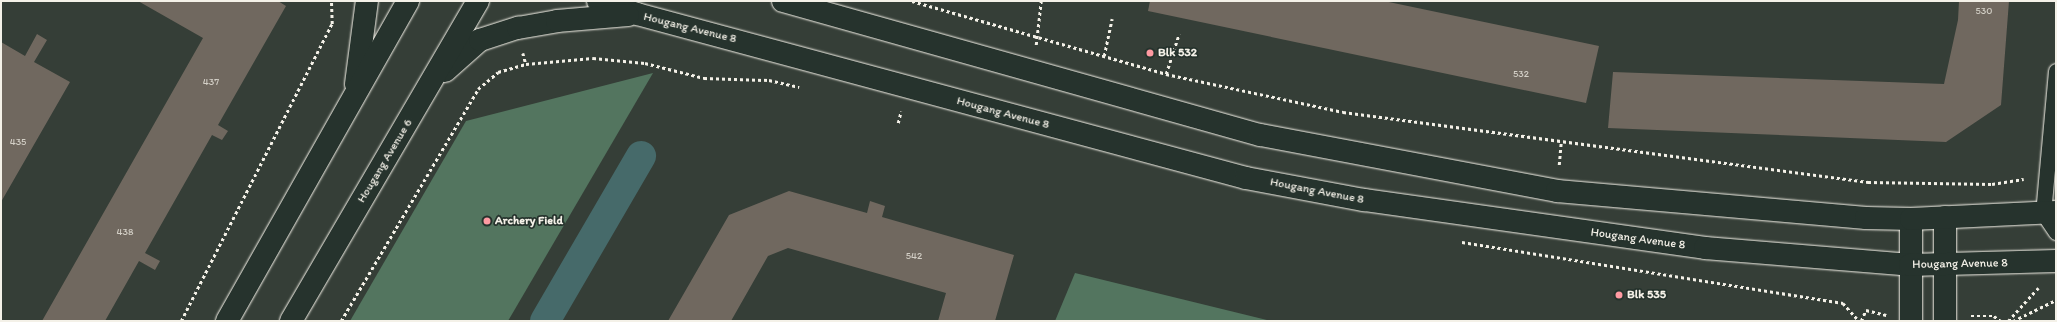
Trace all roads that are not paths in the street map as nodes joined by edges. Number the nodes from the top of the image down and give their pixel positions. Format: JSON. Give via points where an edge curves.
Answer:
{"nodes":[{"id":1,"x":367,"y":1,"type":"edge"},
{"id":2,"x":408,"y":1,"type":"edge"},
{"id":3,"x":478,"y":1,"type":"edge"},
{"id":4,"x":598,"y":1,"type":"edge"},
{"id":5,"x":783,"y":1,"type":"edge"},
{"id":6,"x":636,"y":14,"type":"junction"},
{"id":7,"x":2056,"y":70,"type":"edge"},
{"id":8,"x":354,"y":97,"type":"junction"},
{"id":9,"x":410,"y":119,"type":"junction"},
{"id":10,"x":2050,"y":212,"type":"edge"},
{"id":11,"x":1944,"y":217,"type":"junction"},
{"id":12,"x":1911,"y":219,"type":"junction"},
{"id":13,"x":2056,"y":232,"type":"edge"},
{"id":14,"x":2056,"y":261,"type":"edge"},
{"id":15,"x":1910,"y":265,"type":"junction"},
{"id":16,"x":1944,"y":265,"type":"junction"},
{"id":17,"x":227,"y":321,"type":"edge"},
{"id":18,"x":290,"y":321,"type":"edge"},
{"id":19,"x":1911,"y":321,"type":"edge"},
{"id":20,"x":1945,"y":321,"type":"edge"}],
"edges":[{"from":1,"to":8,"type":"main road"},
{"from":2,"to":8,"type":"main road"},
{"from":3,"to":9,"type":"main road","name":"Hougang Avenue 6"},
{"from":4,"to":6,"type":"main road","name":"Hougang Avenue 8"},
{"from":5,"to":12,"type":"main road","via":[[1269,136],[1557,191],[1866,218]]},
{"from":6,"to":9,"type":"main road","via":[[557,21],[518,28],[480,40],[447,68]]},
{"from":6,"to":15,"type":"main road","name":"Hougang Avenue 8","via":[[1246,178],[1364,200],[1706,248]]},
{"from":7,"to":10,"type":"lane","via":[[2045,175]]},
{"from":8,"to":17,"type":"main road"},
{"from":9,"to":18,"type":"main road","name":"Hougang Avenue 6"},
{"from":10,"to":11,"type":"main road"},
{"from":10,"to":13,"type":"lane"},
{"from":11,"to":12,"type":"main road"},
{"from":11,"to":16,"type":"main road"},
{"from":12,"to":15,"type":"main road"},
{"from":14,"to":16,"type":"main road","name":"Hougang Avenue 8"},
{"from":15,"to":16,"type":"main road","name":"Hougang Avenue 8"},
{"from":15,"to":19,"type":"main road"},
{"from":16,"to":20,"type":"main road"}]}
